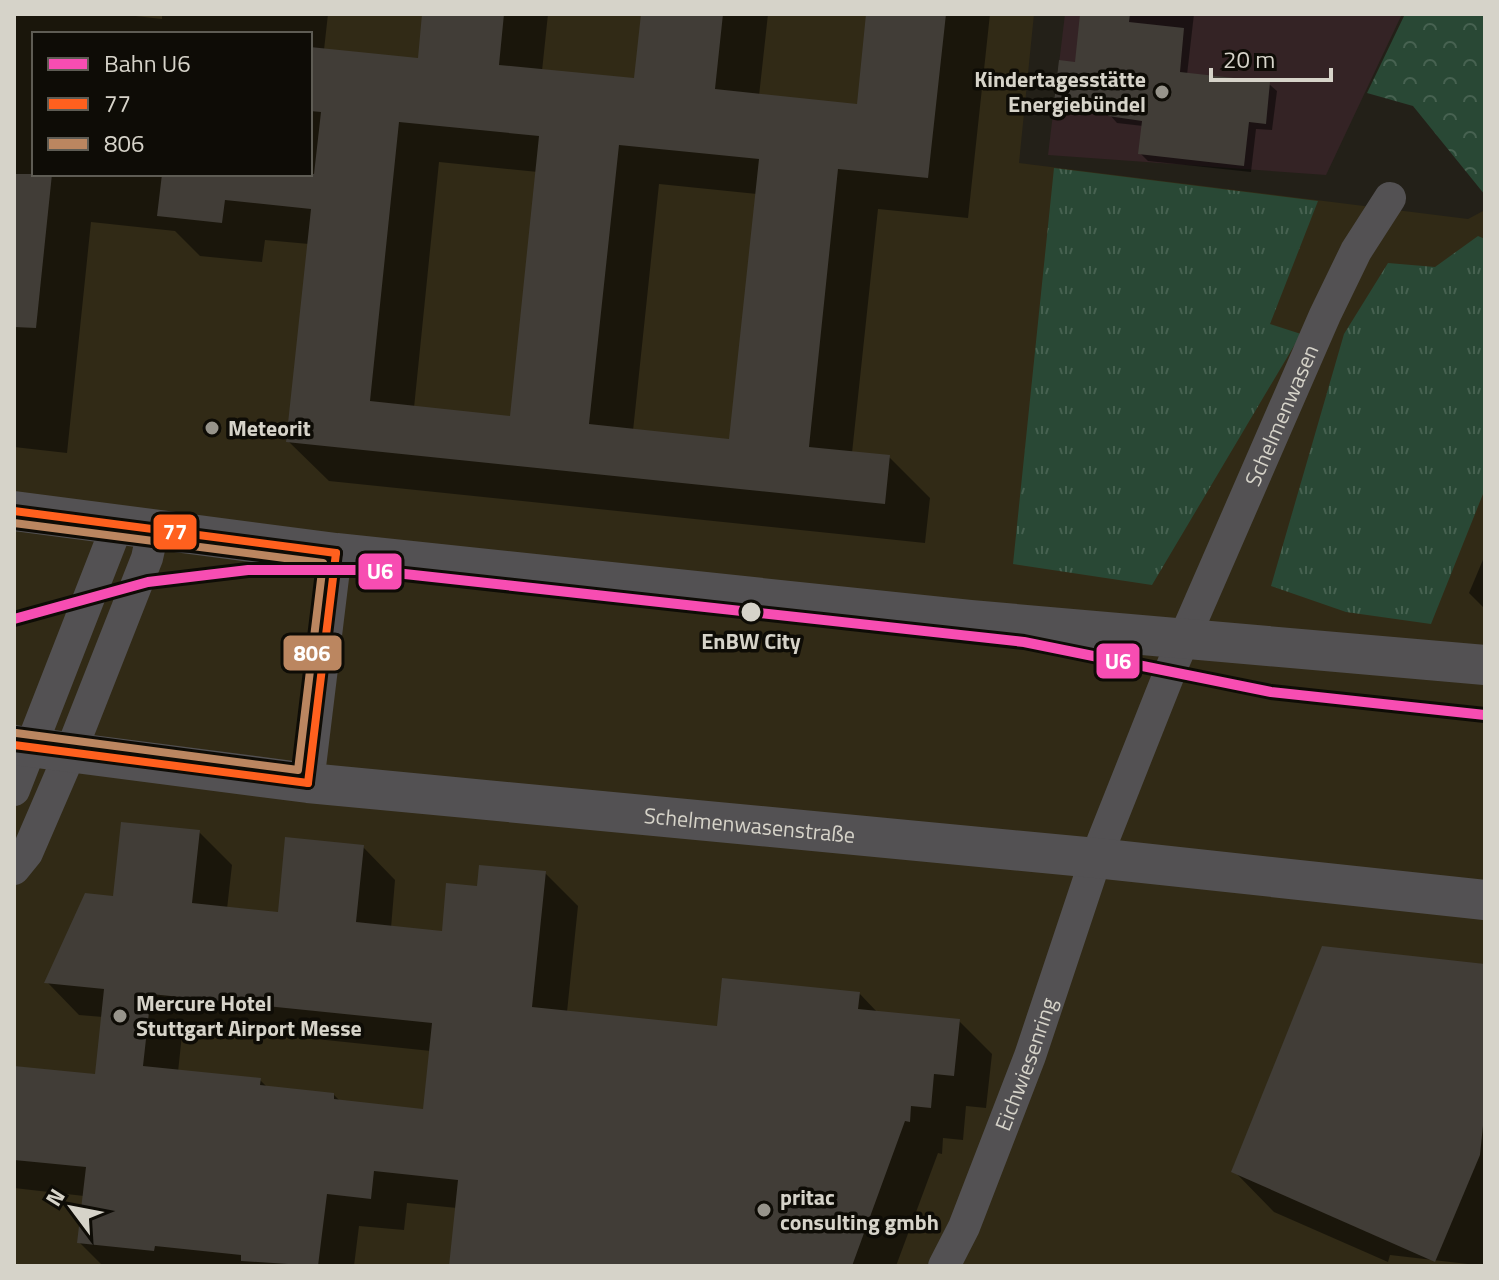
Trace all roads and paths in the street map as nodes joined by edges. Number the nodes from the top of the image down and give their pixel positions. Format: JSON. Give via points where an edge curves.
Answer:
{"nodes":[{"id":1,"x":1390,"y":198,"type":"dead end"},
{"id":2,"x":14,"y":511,"type":"edge"},
{"id":3,"x":135,"y":528,"type":"junction"},
{"id":4,"x":336,"y":553,"type":"junction"},
{"id":5,"x":1185,"y":639,"type":"junction"},
{"id":6,"x":1485,"y":665,"type":"edge"},
{"id":7,"x":23,"y":746,"type":"edge"},
{"id":8,"x":71,"y":751,"type":"junction"},
{"id":9,"x":308,"y":783,"type":"junction"},
{"id":10,"x":14,"y":790,"type":"edge"},
{"id":11,"x":1096,"y":858,"type":"junction"},
{"id":12,"x":14,"y":869,"type":"edge"},
{"id":13,"x":1485,"y":900,"type":"edge"},
{"id":14,"x":944,"y":1266,"type":"edge"}],
"edges":[{"from":1,"to":5,"type":"street","name":"Schelmenwasen","via":[[1325,315]]},
{"from":2,"to":3,"type":"street"},
{"from":3,"to":4,"type":"street"},
{"from":3,"to":7,"type":"street"},
{"from":3,"to":8,"type":"street","via":[[147,558]]},
{"from":4,"to":5,"type":"street"},
{"from":4,"to":9,"type":"street"},
{"from":5,"to":6,"type":"street"},
{"from":5,"to":11,"type":"street","name":"Schelmenwasen"},
{"from":7,"to":8,"type":"street","name":"Schelmenwasenstraße"},
{"from":7,"to":10,"type":"street"},
{"from":8,"to":9,"type":"street","name":"Schelmenwasenstraße"},
{"from":8,"to":12,"type":"street","via":[[27,853]]},
{"from":9,"to":11,"type":"street","name":"Schelmenwasenstraße"},
{"from":11,"to":13,"type":"street","name":"Schelmenwasenstraße"},
{"from":11,"to":14,"type":"street","name":"Eichwiesenring","via":[[1030,1056]]}]}
